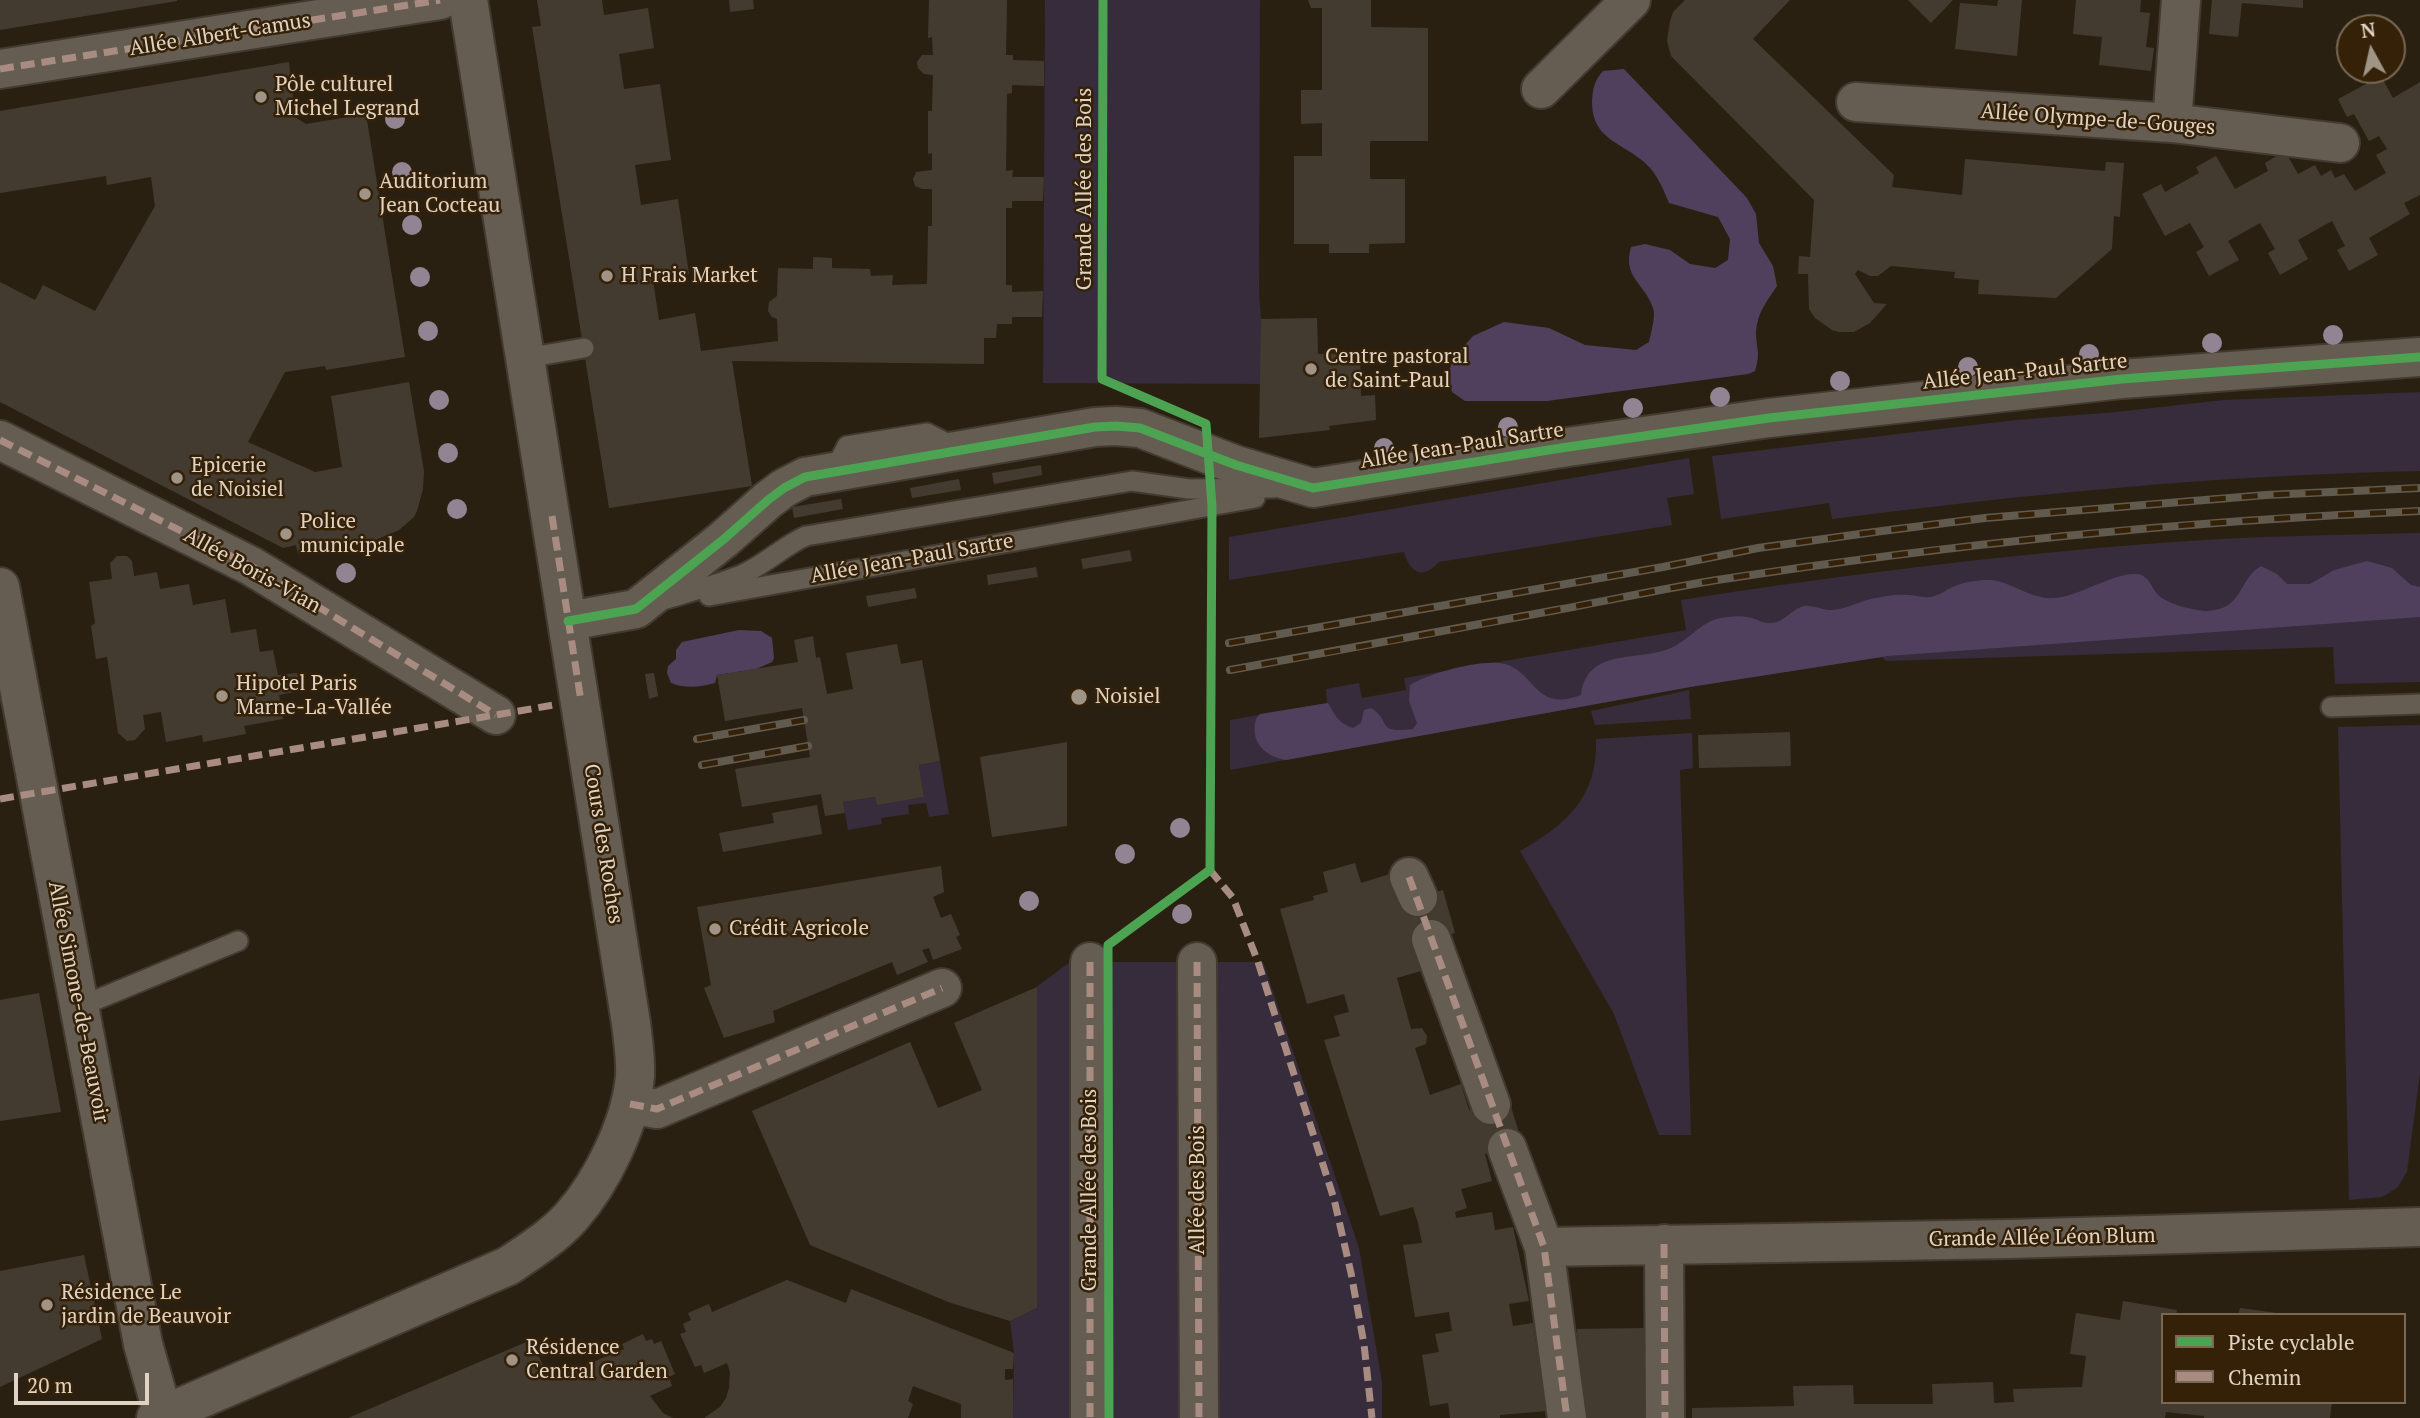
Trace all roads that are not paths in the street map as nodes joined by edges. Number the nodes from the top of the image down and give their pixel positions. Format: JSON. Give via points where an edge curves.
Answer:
{"nodes":[{"id":1,"x":440,"y":0,"type":"edge"},
{"id":2,"x":468,"y":0,"type":"edge"},
{"id":3,"x":1631,"y":0,"type":"edge"},
{"id":4,"x":2181,"y":0,"type":"edge"},
{"id":5,"x":0,"y":69,"type":"edge"},
{"id":6,"x":1541,"y":89,"type":"dead end"},
{"id":7,"x":1856,"y":102,"type":"dead end"},
{"id":8,"x":2172,"y":123,"type":"junction"},
{"id":9,"x":2340,"y":143,"type":"dead end"},
{"id":10,"x":584,"y":348,"type":"dead end"},
{"id":11,"x":2420,"y":357,"type":"edge"},
{"id":12,"x":526,"y":358,"type":"junction"},
{"id":13,"x":0,"y":440,"type":"edge"},
{"id":14,"x":1312,"y":488,"type":"junction"},
{"id":15,"x":0,"y":587,"type":"edge"},
{"id":16,"x":636,"y":609,"type":"junction"},
{"id":17,"x":568,"y":621,"type":"junction"},
{"id":18,"x":2420,"y":704,"type":"edge"},
{"id":19,"x":2331,"y":707,"type":"dead end"},
{"id":20,"x":496,"y":715,"type":"dead end"},
{"id":21,"x":1431,"y":939,"type":"dead end"},
{"id":22,"x":238,"y":941,"type":"dead end"},
{"id":23,"x":1090,"y":962,"type":"dead end"},
{"id":24,"x":1197,"y":962,"type":"dead end"},
{"id":25,"x":942,"y":988,"type":"dead end"},
{"id":26,"x":79,"y":1007,"type":"junction"},
{"id":27,"x":630,"y":1104,"type":"junction"},
{"id":28,"x":1491,"y":1105,"type":"dead end"},
{"id":29,"x":1507,"y":1148,"type":"dead end"},
{"id":30,"x":2420,"y":1227,"type":"edge"},
{"id":31,"x":1664,"y":1244,"type":"junction"},
{"id":32,"x":1544,"y":1247,"type":"junction"},
{"id":33,"x":160,"y":1416,"type":"edge"},
{"id":34,"x":1090,"y":1418,"type":"edge"},
{"id":35,"x":1199,"y":1418,"type":"edge"},
{"id":36,"x":1567,"y":1418,"type":"edge"},
{"id":37,"x":1665,"y":1418,"type":"edge"}],
"edges":[{"from":1,"to":5,"type":"street","name":"Allée Albert-Camus"},
{"from":2,"to":12,"type":"street","name":"Cours des Roches"},
{"from":3,"to":6,"type":"street"},
{"from":4,"to":8,"type":"street"},
{"from":7,"to":8,"type":"street","name":"Allée Olympe-de-Gouges"},
{"from":8,"to":9,"type":"street","name":"Allée Olympe-de-Gouges"},
{"from":10,"to":12,"type":"lane"},
{"from":11,"to":14,"type":"street","name":"Allée Jean-Paul Sartre","via":[[2122,379],[1782,417]]},
{"from":12,"to":17,"type":"street","name":"Cours des Roches"},
{"from":13,"to":20,"type":"street","name":"Allée Boris-Vian","via":[[251,566]]},
{"from":14,"to":16,"type":"lane","name":"Allée Jean-Paul Sartre"},
{"from":14,"to":16,"type":"lane","via":[[1189,489],[1132,481],[806,536],[741,575]]},
{"from":14,"to":16,"type":"street","name":"Allée Jean-Paul Sartre","via":[[1140,428],[1116,426],[834,471],[805,477],[784,488]]},
{"from":15,"to":26,"type":"street","name":"Allée Simone-de-Beauvoir"},
{"from":16,"to":17,"type":"street","name":"Allée Jean-Paul Sartre"},
{"from":17,"to":27,"type":"street","name":"Cours des Roches","via":[[632,1035],[635,1078]]},
{"from":18,"to":19,"type":"lane"},
{"from":21,"to":28,"type":"street"},
{"from":22,"to":26,"type":"lane"},
{"from":23,"to":34,"type":"street","name":"Grande Allée des Bois"},
{"from":24,"to":35,"type":"street","name":"Allée des Bois"},
{"from":25,"to":27,"type":"street","via":[[657,1109]]},
{"from":26,"to":33,"type":"street","name":"Allée Simone-de-Beauvoir"},
{"from":27,"to":33,"type":"street","name":"Cours des Roches","via":[[607,1163],[572,1216],[508,1266]]},
{"from":29,"to":32,"type":"street"},
{"from":30,"to":31,"type":"street","name":"Grande Allée Léon Blum"},
{"from":31,"to":32,"type":"street","name":"Grande Allée Léon Blum"},
{"from":31,"to":37,"type":"street"},
{"from":32,"to":36,"type":"street"}]}
